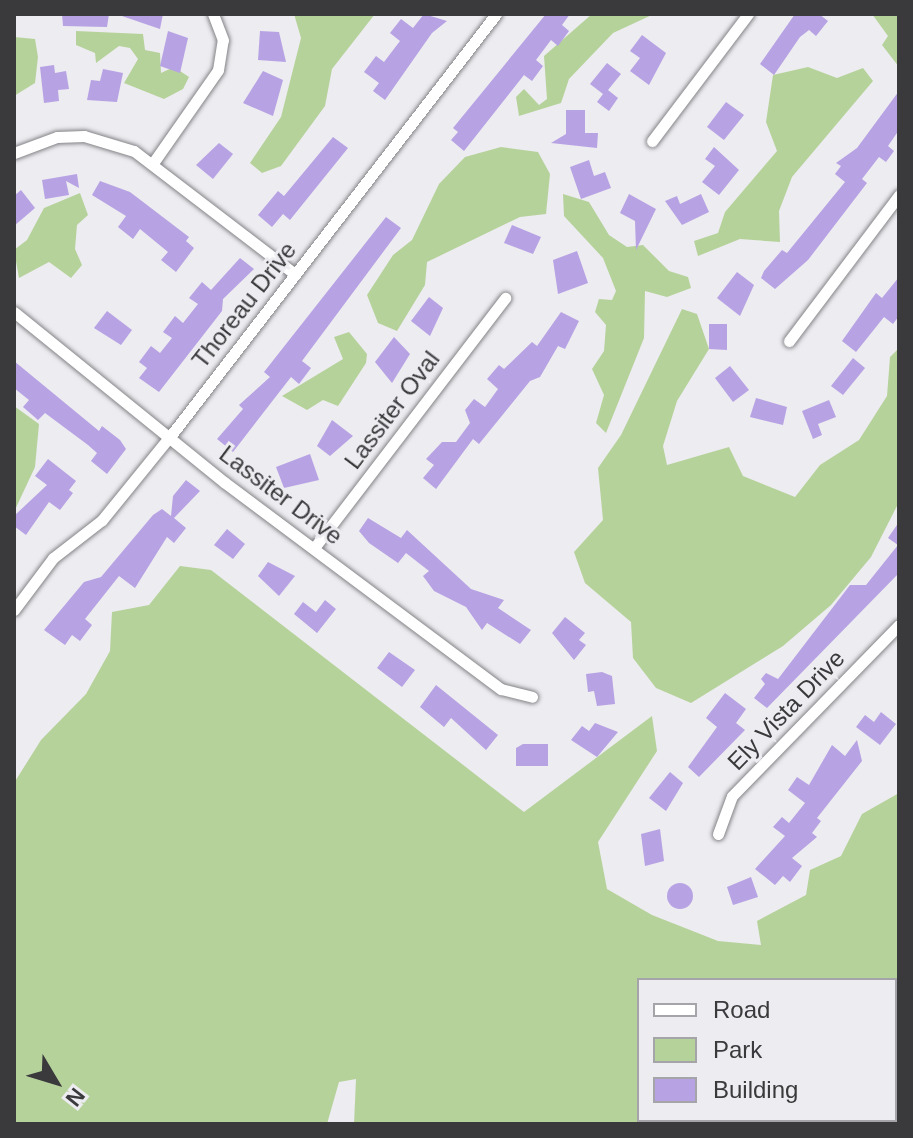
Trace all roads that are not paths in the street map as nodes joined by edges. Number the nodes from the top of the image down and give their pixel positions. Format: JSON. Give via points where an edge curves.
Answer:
{"nodes":[{"id":1,"x":213,"y":14,"type":"edge"},
{"id":2,"x":496,"y":14,"type":"edge"},
{"id":3,"x":748,"y":14,"type":"edge"},
{"id":4,"x":652,"y":141,"type":"dead end"},
{"id":5,"x":14,"y":153,"type":"edge"},
{"id":6,"x":153,"y":163,"type":"junction"},
{"id":7,"x":899,"y":195,"type":"edge"},
{"id":8,"x":295,"y":274,"type":"junction"},
{"id":9,"x":505,"y":298,"type":"dead end"},
{"id":10,"x":14,"y":312,"type":"edge"},
{"id":11,"x":789,"y":341,"type":"dead end"},
{"id":12,"x":172,"y":434,"type":"junction"},
{"id":13,"x":314,"y":548,"type":"junction"},
{"id":14,"x":14,"y":610,"type":"edge"},
{"id":15,"x":899,"y":625,"type":"edge"},
{"id":16,"x":532,"y":697,"type":"dead end"},
{"id":17,"x":718,"y":834,"type":"dead end"}],
"edges":[{"from":1,"to":6,"type":"street","via":[[223,40],[218,70]]},
{"from":2,"to":8,"type":"street","name":"Thoreau Drive"},
{"from":3,"to":4,"type":"street"},
{"from":5,"to":6,"type":"street","via":[[57,137],[84,136],[108,140]]},
{"from":6,"to":8,"type":"street"},
{"from":7,"to":11,"type":"street"},
{"from":8,"to":12,"type":"street","name":"Thoreau Drive"},
{"from":9,"to":13,"type":"street","name":"Lassiter Oval"},
{"from":10,"to":12,"type":"street","name":"Lassiter Drive"},
{"from":12,"to":13,"type":"street","name":"Lassiter Drive"},
{"from":12,"to":14,"type":"street","name":"Thoreau Drive","via":[[102,520],[53,558]]},
{"from":13,"to":16,"type":"street","name":"Lassiter Drive","via":[[501,689]]},
{"from":15,"to":17,"type":"street","name":"Ely Vista Drive","via":[[732,796]]}]}
